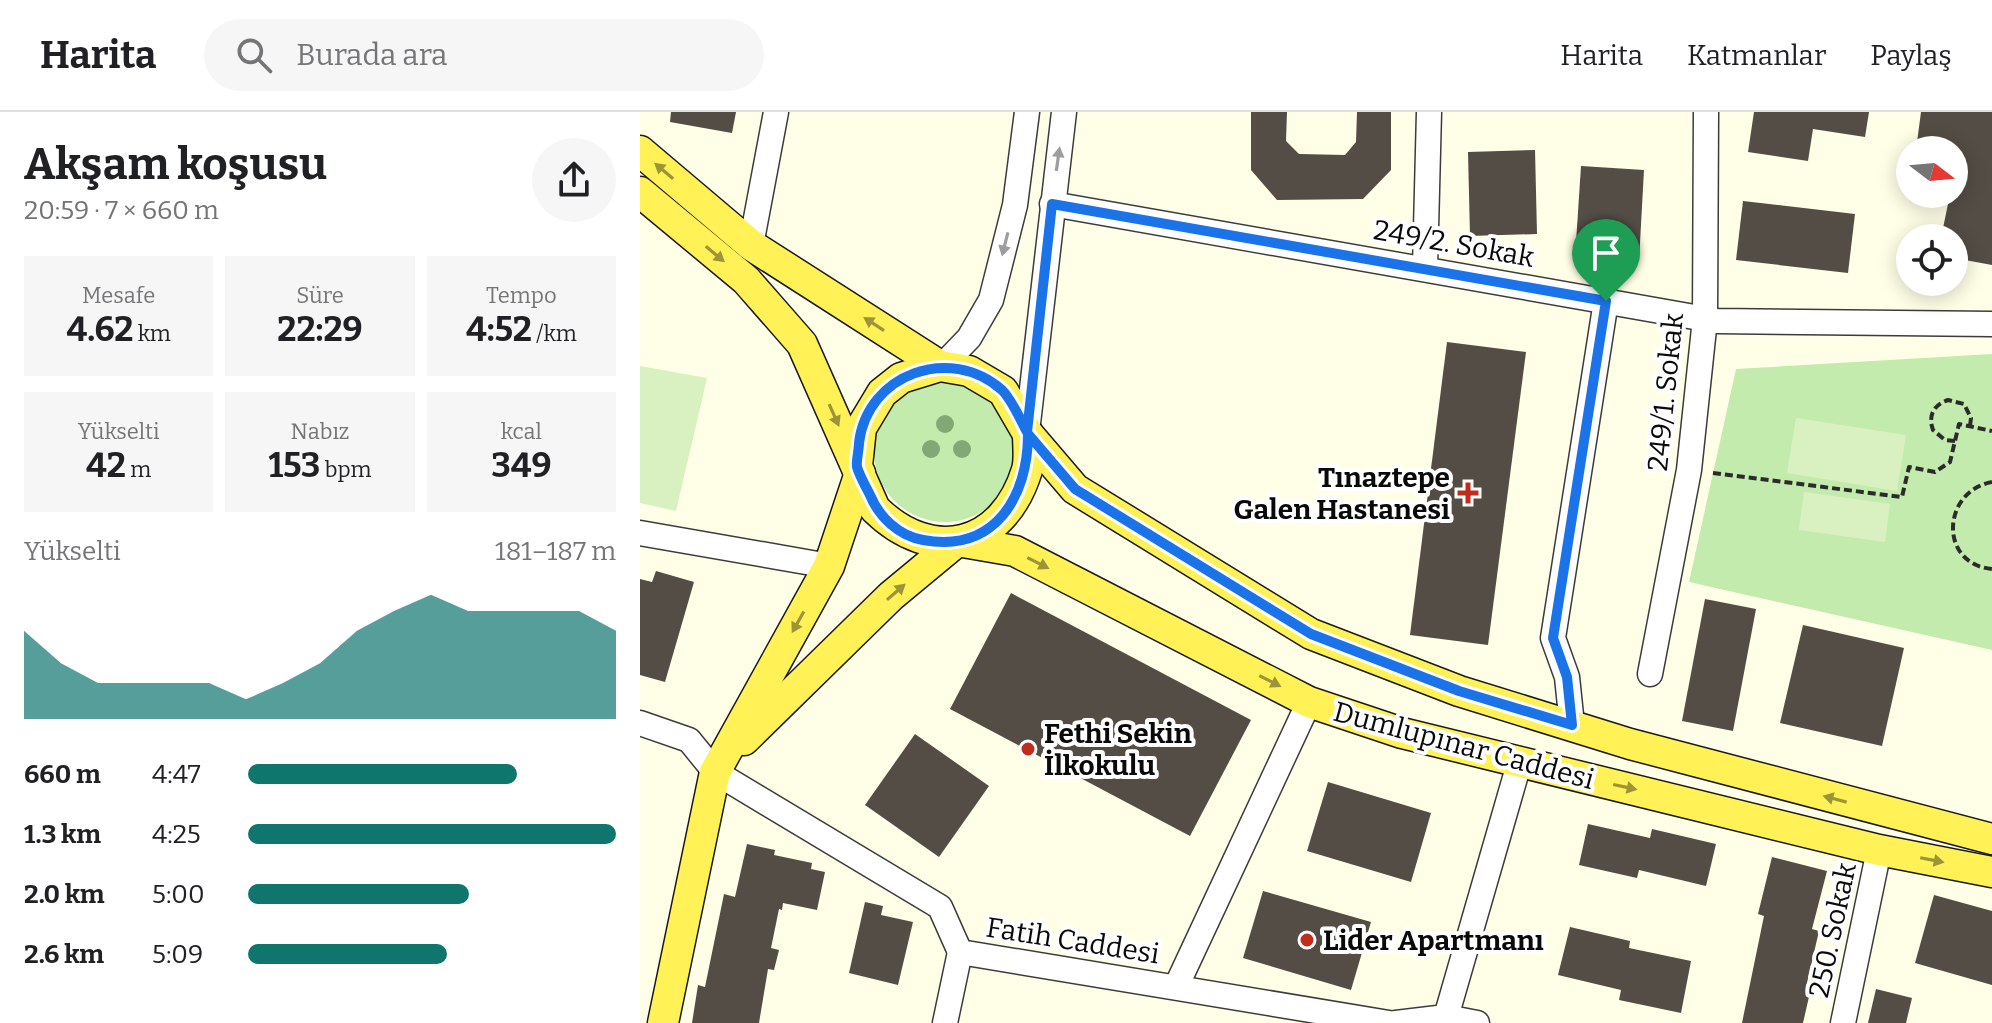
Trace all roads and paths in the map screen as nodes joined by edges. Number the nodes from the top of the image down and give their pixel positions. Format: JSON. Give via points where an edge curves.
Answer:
{"nodes":[{"id":1,"x":776,"y":112,"type":"edge"},
{"id":2,"x":1027,"y":112,"type":"edge"},
{"id":3,"x":1064,"y":112,"type":"edge"},
{"id":4,"x":1429,"y":112,"type":"edge"},
{"id":5,"x":1706,"y":112,"type":"edge"},
{"id":6,"x":640,"y":151,"type":"edge"},
{"id":7,"x":640,"y":192,"type":"edge"},
{"id":8,"x":1052,"y":204,"type":"junction"},
{"id":9,"x":751,"y":245,"type":"junction"},
{"id":10,"x":1425,"y":268,"type":"junction"},
{"id":11,"x":1606,"y":301,"type":"junction"},
{"id":12,"x":1705,"y":319,"type":"junction"},
{"id":13,"x":1992,"y":324,"type":"edge"},
{"id":14,"x":941,"y":366,"type":"junction"},
{"id":15,"x":1970,"y":426,"type":"junction"},
{"id":16,"x":1992,"y":431,"type":"edge"},
{"id":17,"x":1028,"y":433,"type":"junction"},
{"id":18,"x":1955,"y":441,"type":"junction"},
{"id":19,"x":859,"y":470,"type":"junction"},
{"id":20,"x":1689,"y":470,"type":"junction"},
{"id":21,"x":1992,"y":482,"type":"edge"},
{"id":22,"x":640,"y":533,"type":"edge"},
{"id":23,"x":959,"y":543,"type":"junction"},
{"id":24,"x":829,"y":566,"type":"junction"},
{"id":25,"x":1992,"y":569,"type":"edge"},
{"id":26,"x":1650,"y":674,"type":"dead end"},
{"id":27,"x":1309,"y":702,"type":"junction"},
{"id":28,"x":640,"y":723,"type":"edge"},
{"id":29,"x":1572,"y":725,"type":"junction"},
{"id":30,"x":1519,"y":764,"type":"junction"},
{"id":31,"x":717,"y":768,"type":"junction"},
{"id":32,"x":1992,"y":839,"type":"edge"},
{"id":33,"x":1879,"y":850,"type":"junction"},
{"id":34,"x":1992,"y":872,"type":"edge"},
{"id":35,"x":960,"y":952,"type":"junction"},
{"id":36,"x":1176,"y":987,"type":"junction"},
{"id":37,"x":1446,"y":1017,"type":"junction"},
{"id":38,"x":663,"y":1023,"type":"edge"},
{"id":39,"x":945,"y":1023,"type":"edge"},
{"id":40,"x":1389,"y":1023,"type":"edge"},
{"id":41,"x":1396,"y":1023,"type":"edge"},
{"id":42,"x":1477,"y":1023,"type":"edge"},
{"id":43,"x":1843,"y":1023,"type":"edge"}],
"edges":[{"from":1,"to":9,"type":"street"},
{"from":2,"to":14,"type":"street","one_way":true,"via":[[1015,205],[991,300],[969,338]]},
{"from":8,"to":3,"type":"street","one_way":true},
{"from":4,"to":10,"type":"street"},
{"from":5,"to":12,"type":"street","name":"249/1. Sokak"},
{"from":9,"to":6,"type":"main road","one_way":true},
{"from":7,"to":19,"type":"main road","one_way":true,"via":[[746,280],[802,344]]},
{"from":8,"to":10,"type":"street","name":"249/2. Sokak"},
{"from":8,"to":17,"type":"street"},
{"from":14,"to":9,"type":"main road","one_way":true},
{"from":10,"to":11,"type":"street","name":"249/2. Sokak"},
{"from":11,"to":12,"type":"street","name":"249/2. Sokak"},
{"from":11,"to":29,"type":"street","via":[[1553,638],[1567,677]]},
{"from":12,"to":13,"type":"street","name":"249/2. Sokak"},
{"from":12,"to":20,"type":"street","name":"249/1. Sokak"},
{"from":14,"to":17,"type":"main road","via":[[969,371],[1003,391]]},
{"from":14,"to":19,"type":"main road","via":[[901,378],[882,393],[861,428]]},
{"from":15,"to":16,"type":"path"},
{"from":15,"to":18,"type":"path","via":[[1959,424]]},
{"from":15,"to":18,"type":"path","via":[[1964,404],[1948,400],[1935,408],[1933,430]]},
{"from":17,"to":23,"type":"main road","via":[[1028,467],[1014,501],[991,526]]},
{"from":17,"to":29,"type":"main road","name":"Dumlupınar Caddesi","via":[[1075,489],[1311,634],[1459,691]]},
{"from":18,"to":20,"type":"path","via":[[1950,462],[1935,472],[1909,467],[1902,497]]},
{"from":19,"to":23,"type":"main road","via":[[875,509],[894,527],[916,539]]},
{"from":19,"to":24,"type":"main road"},
{"from":20,"to":26,"type":"street","name":"249/1. Sokak"},
{"from":21,"to":25,"type":"path","via":[[1968,491],[1951,523],[1965,558]]},
{"from":22,"to":24,"type":"street"},
{"from":23,"to":27,"type":"main road","name":"Dumlupınar Caddesi","one_way":true,"via":[[1015,551]]},
{"from":31,"to":23,"type":"main road","one_way":true,"via":[[891,596]]},
{"from":24,"to":31,"type":"main road","one_way":true},
{"from":27,"to":30,"type":"main road","name":"Dumlupınar Caddesi"},
{"from":27,"to":36,"type":"street"},
{"from":28,"to":31,"type":"street","name":"Fatih Caddesi","via":[[689,740]]},
{"from":32,"to":29,"type":"main road","name":"Dumlupınar Caddesi","one_way":true},
{"from":30,"to":33,"type":"main road","name":"Dumlupınar Caddesi","one_way":true},
{"from":30,"to":37,"type":"street"},
{"from":31,"to":35,"type":"street","name":"Fatih Caddesi","via":[[940,907]]},
{"from":31,"to":38,"type":"main road"},
{"from":33,"to":34,"type":"main road","name":"Dumlupınar Caddesi","one_way":true},
{"from":33,"to":43,"type":"street","name":"250. Sokak"},
{"from":35,"to":36,"type":"street","name":"Fatih Caddesi"},
{"from":35,"to":39,"type":"street"},
{"from":36,"to":40,"type":"street","name":"Fatih Caddesi"},
{"from":37,"to":41,"type":"street"},
{"from":37,"to":42,"type":"street"}]}
